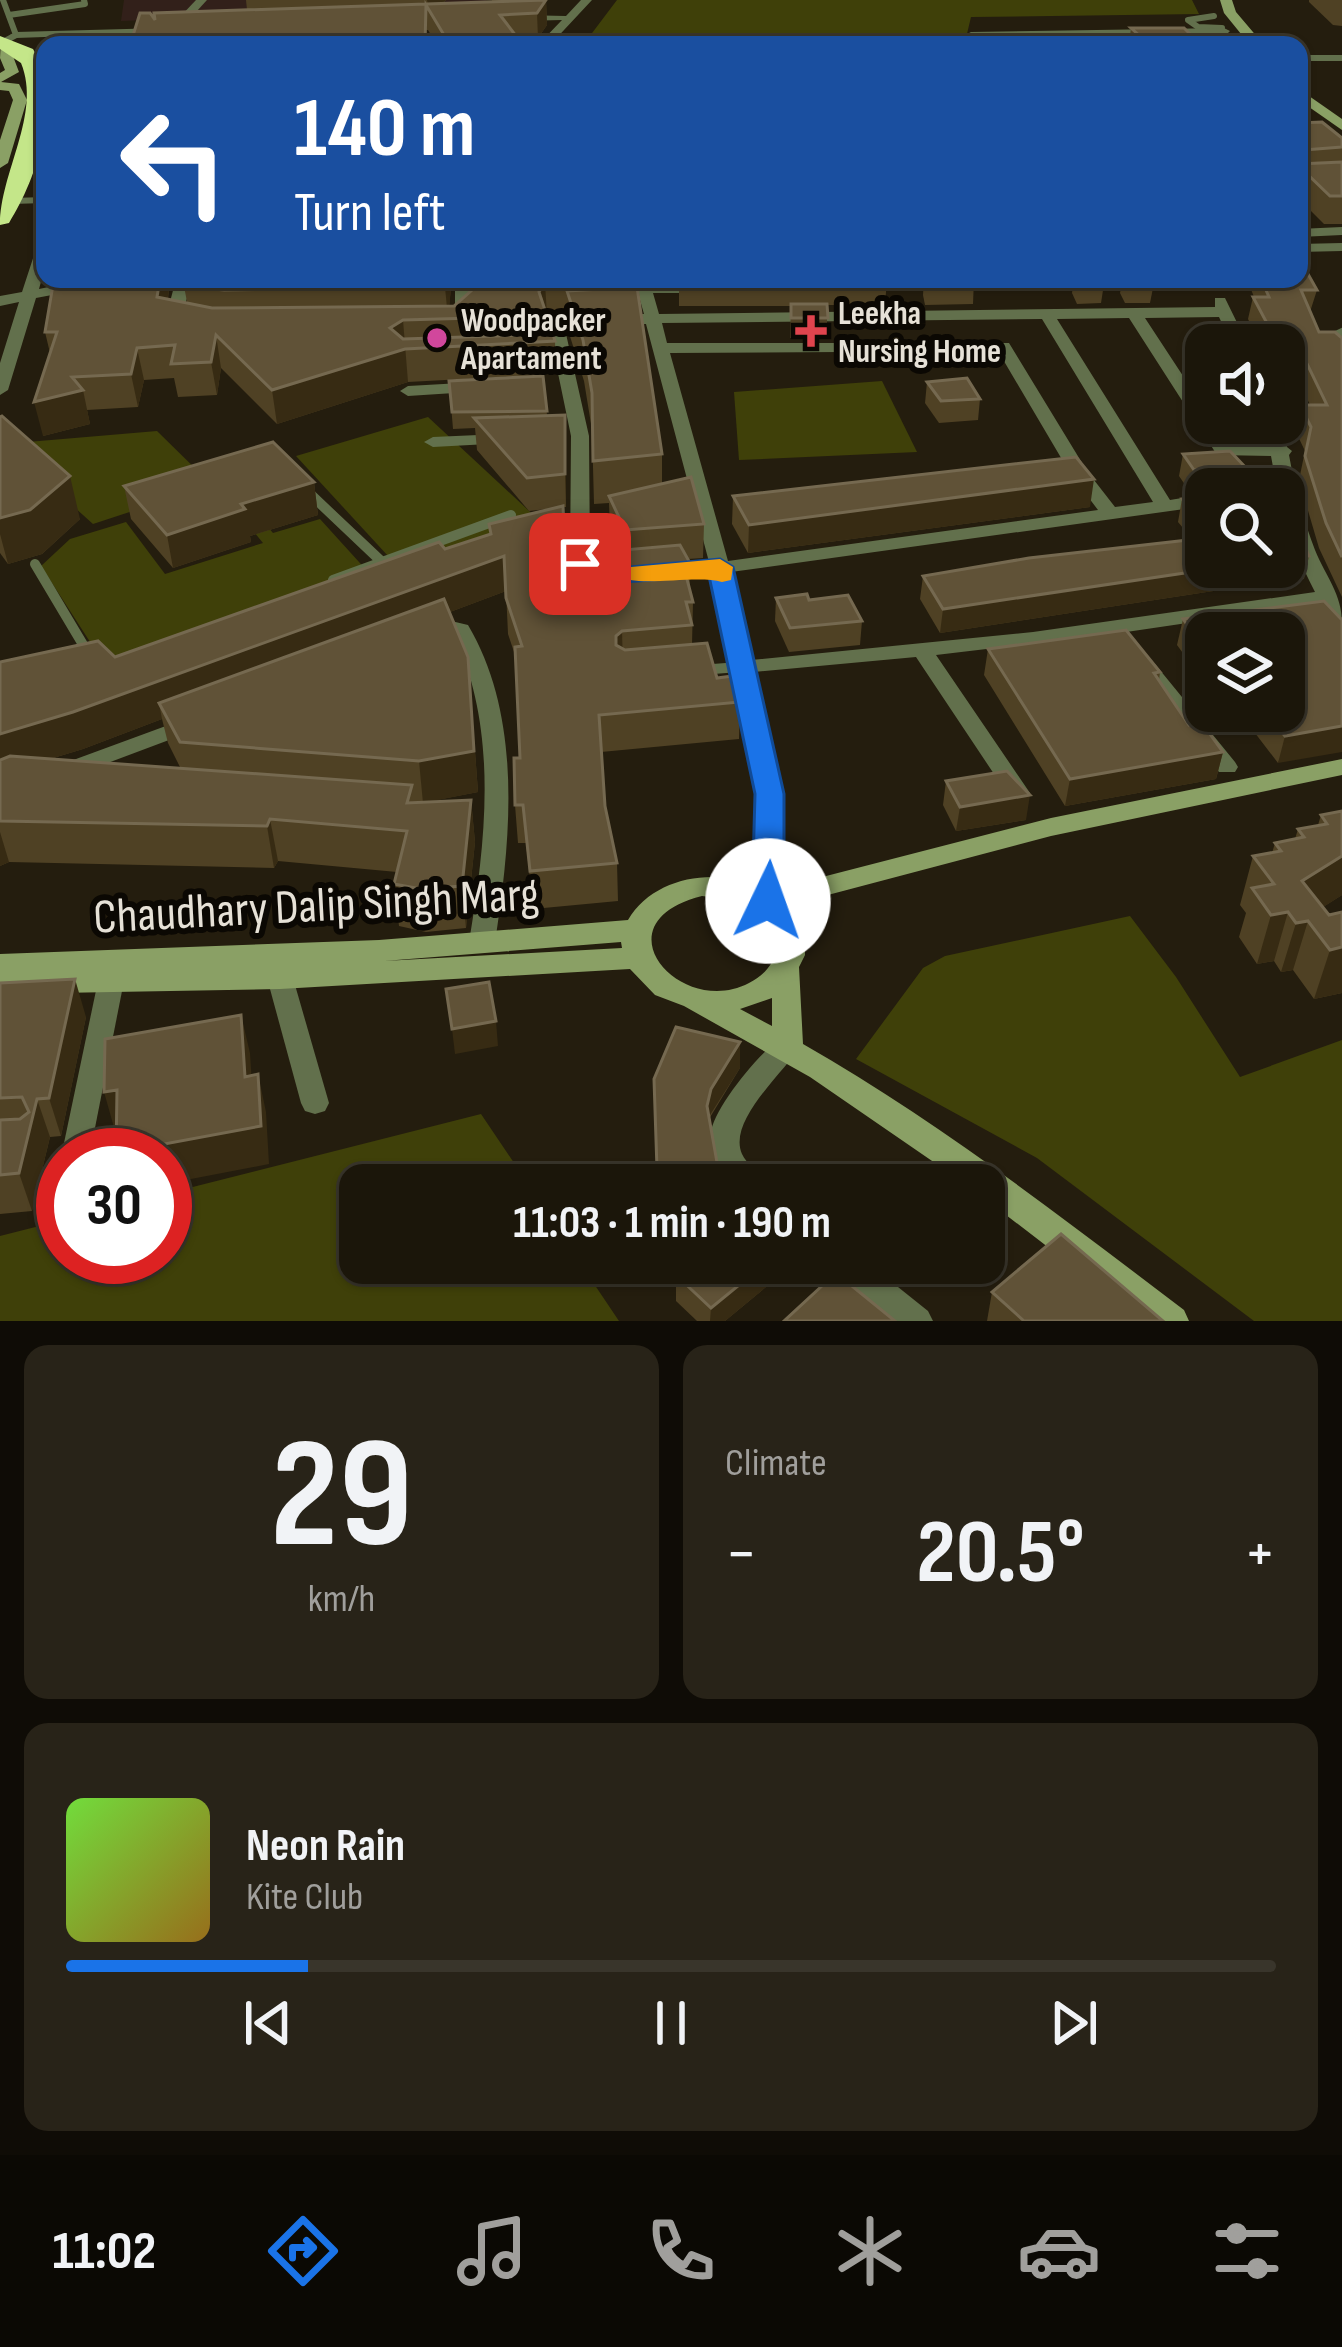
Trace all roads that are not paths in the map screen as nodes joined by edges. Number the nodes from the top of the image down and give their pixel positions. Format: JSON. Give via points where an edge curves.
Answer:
{"nodes":[{"id":1,"x":3,"y":0,"type":"edge"},
{"id":2,"x":84,"y":0,"type":"edge"},
{"id":3,"x":202,"y":0,"type":"edge"},
{"id":4,"x":586,"y":0,"type":"edge"},
{"id":5,"x":1210,"y":0,"type":"edge"},
{"id":6,"x":1226,"y":0,"type":"edge"},
{"id":7,"x":9,"y":15,"type":"junction"},
{"id":8,"x":566,"y":17,"type":"junction"},
{"id":9,"x":514,"y":18,"type":"edge"},
{"id":10,"x":206,"y":21,"type":"edge"},
{"id":11,"x":185,"y":25,"type":"junction"},
{"id":12,"x":1225,"y":32,"type":"edge"},
{"id":13,"x":971,"y":35,"type":"dead end"},
{"id":14,"x":99,"y":36,"type":"edge"},
{"id":15,"x":551,"y":36,"type":"edge"},
{"id":16,"x":991,"y":36,"type":"edge"},
{"id":17,"x":1147,"y":36,"type":"edge"},
{"id":18,"x":1249,"y":36,"type":"edge"},
{"id":19,"x":6,"y":40,"type":"edge"},
{"id":20,"x":36,"y":40,"type":"edge"},
{"id":21,"x":1308,"y":58,"type":"edge"},
{"id":22,"x":1342,"y":58,"type":"edge"},
{"id":23,"x":36,"y":77,"type":"edge"},
{"id":24,"x":0,"y":82,"type":"edge"},
{"id":25,"x":36,"y":88,"type":"edge"},
{"id":26,"x":1308,"y":99,"type":"edge"},
{"id":27,"x":1308,"y":116,"type":"edge"},
{"id":28,"x":1342,"y":126,"type":"edge"},
{"id":29,"x":1342,"y":140,"type":"edge"},
{"id":30,"x":0,"y":163,"type":"edge"},
{"id":31,"x":36,"y":202,"type":"edge"},
{"id":32,"x":5,"y":210,"type":"edge"},
{"id":33,"x":1342,"y":231,"type":"edge"},
{"id":34,"x":1308,"y":233,"type":"edge"},
{"id":35,"x":1342,"y":247,"type":"edge"},
{"id":36,"x":1308,"y":248,"type":"edge"},
{"id":37,"x":36,"y":274,"type":"edge"},
{"id":38,"x":65,"y":288,"type":"edge"},
{"id":39,"x":182,"y":288,"type":"edge"},
{"id":40,"x":463,"y":288,"type":"edge"},
{"id":41,"x":644,"y":288,"type":"edge"},
{"id":42,"x":1213,"y":288,"type":"edge"},
{"id":43,"x":30,"y":295,"type":"junction"},
{"id":44,"x":0,"y":301,"type":"edge"},
{"id":45,"x":1225,"y":312,"type":"junction"},
{"id":46,"x":1046,"y":315,"type":"junction"},
{"id":47,"x":1135,"y":315,"type":"junction"},
{"id":48,"x":649,"y":316,"type":"junction"},
{"id":49,"x":1230,"y":324,"type":"edge"},
{"id":50,"x":448,"y":329,"type":"edge"},
{"id":51,"x":206,"y":331,"type":"edge"},
{"id":52,"x":1342,"y":332,"type":"edge"},
{"id":53,"x":660,"y":349,"type":"junction"},
{"id":54,"x":1342,"y":357,"type":"edge"},
{"id":55,"x":572,"y":382,"type":"junction"},
{"id":56,"x":548,"y":383,"type":"edge"},
{"id":57,"x":502,"y":386,"type":"edge"},
{"id":58,"x":0,"y":390,"type":"edge"},
{"id":59,"x":408,"y":391,"type":"dead end"},
{"id":60,"x":521,"y":438,"type":"edge"},
{"id":61,"x":433,"y":442,"type":"dead end"},
{"id":62,"x":1280,"y":444,"type":"edge"},
{"id":63,"x":1282,"y":451,"type":"junction"},
{"id":64,"x":1283,"y":468,"type":"edge"},
{"id":65,"x":1079,"y":473,"type":"junction"},
{"id":66,"x":291,"y":476,"type":"edge"},
{"id":67,"x":1056,"y":476,"type":"edge"},
{"id":68,"x":1185,"y":502,"type":"edge"},
{"id":69,"x":1162,"y":504,"type":"junction"},
{"id":70,"x":1109,"y":512,"type":"junction"},
{"id":71,"x":511,"y":514,"type":"edge"},
{"id":72,"x":729,"y":514,"type":"edge"},
{"id":73,"x":706,"y":517,"type":"junction"},
{"id":74,"x":1305,"y":544,"type":"edge"},
{"id":75,"x":382,"y":562,"type":"junction"},
{"id":76,"x":35,"y":564,"type":"dead end"},
{"id":77,"x":720,"y":567,"type":"junction"},
{"id":78,"x":648,"y":573,"type":"edge"},
{"id":79,"x":607,"y":577,"type":"edge"},
{"id":80,"x":316,"y":586,"type":"edge"},
{"id":81,"x":1325,"y":596,"type":"junction"},
{"id":82,"x":1342,"y":617,"type":"edge"},
{"id":83,"x":1117,"y":630,"type":"junction"},
{"id":84,"x":415,"y":637,"type":"edge"},
{"id":85,"x":924,"y":653,"type":"junction"},
{"id":86,"x":96,"y":666,"type":"edge"},
{"id":87,"x":739,"y":667,"type":"junction"},
{"id":88,"x":694,"y":671,"type":"edge"},
{"id":89,"x":214,"y":715,"type":"edge"},
{"id":90,"x":1227,"y":767,"type":"edge"},
{"id":91,"x":1342,"y":767,"type":"edge"},
{"id":92,"x":82,"y":786,"type":"edge"},
{"id":93,"x":1025,"y":803,"type":"edge"},
{"id":94,"x":768,"y":901,"type":"junction"},
{"id":95,"x":482,"y":942,"type":"junction"},
{"id":96,"x":637,"y":944,"type":"junction"},
{"id":97,"x":365,"y":963,"type":"junction"},
{"id":98,"x":0,"y":964,"type":"edge"},
{"id":99,"x":786,"y":970,"type":"junction"},
{"id":100,"x":280,"y":978,"type":"junction"},
{"id":101,"x":111,"y":981,"type":"junction"},
{"id":102,"x":0,"y":983,"type":"edge"},
{"id":103,"x":695,"y":999,"type":"junction"},
{"id":104,"x":788,"y":1045,"type":"junction"},
{"id":105,"x":315,"y":1103,"type":"dead end"},
{"id":106,"x":81,"y":1128,"type":"edge"},
{"id":107,"x":733,"y":1164,"type":"edge"},
{"id":108,"x":872,"y":1284,"type":"edge"},
{"id":109,"x":917,"y":1321,"type":"edge"},
{"id":110,"x":1171,"y":1321,"type":"edge"}],
"edges":[{"from":1,"to":7,"type":"lane"},
{"from":2,"to":7,"type":"lane"},
{"from":3,"to":11,"type":"street"},
{"from":4,"to":8,"type":"street"},
{"from":5,"to":12,"type":"street"},
{"from":6,"to":18,"type":"street"},
{"from":7,"to":19,"type":"lane"},
{"from":8,"to":9,"type":"street"},
{"from":8,"to":15,"type":"street"},
{"from":10,"to":11,"type":"street"},
{"from":11,"to":14,"type":"street"},
{"from":12,"to":17,"type":"street"},
{"from":13,"to":16,"type":"street"},
{"from":19,"to":20,"type":"street"},
{"from":19,"to":23,"type":"highway","via":[[26,53]]},
{"from":19,"to":24,"type":"street","via":[[12,72]]},
{"from":21,"to":22,"type":"lane"},
{"from":24,"to":30,"type":"street","via":[[20,100]]},
{"from":25,"to":32,"type":"highway"},
{"from":26,"to":28,"type":"street"},
{"from":27,"to":29,"type":"street"},
{"from":31,"to":32,"type":"lane"},
{"from":33,"to":34,"type":"lane"},
{"from":35,"to":36,"type":"street"},
{"from":37,"to":43,"type":"street"},
{"from":38,"to":43,"type":"street"},
{"from":39,"to":51,"type":"street","via":[[175,326]]},
{"from":40,"to":50,"type":"street","via":[[462,322]]},
{"from":41,"to":48,"type":"street"},
{"from":42,"to":45,"type":"street"},
{"from":43,"to":44,"type":"street"},
{"from":43,"to":58,"type":"street"},
{"from":45,"to":47,"type":"street"},
{"from":45,"to":49,"type":"street"},
{"from":46,"to":47,"type":"street"},
{"from":46,"to":48,"type":"street"},
{"from":46,"to":69,"type":"street"},
{"from":47,"to":63,"type":"street","via":[[1223,451]]},
{"from":48,"to":53,"type":"street"},
{"from":48,"to":55,"type":"street","via":[[555,320],[556,357]]},
{"from":52,"to":54,"type":"lane","via":[[1327,339]]},
{"from":53,"to":65,"type":"street","via":[[1003,346]]},
{"from":53,"to":73,"type":"street"},
{"from":55,"to":56,"type":"street"},
{"from":55,"to":79,"type":"street","via":[[580,564]]},
{"from":57,"to":59,"type":"street"},
{"from":60,"to":61,"type":"street"},
{"from":62,"to":63,"type":"street"},
{"from":63,"to":64,"type":"street"},
{"from":65,"to":67,"type":"street"},
{"from":65,"to":70,"type":"street"},
{"from":66,"to":75,"type":"lane"},
{"from":68,"to":69,"type":"street"},
{"from":69,"to":70,"type":"street"},
{"from":70,"to":77,"type":"street"},
{"from":71,"to":75,"type":"lane"},
{"from":72,"to":73,"type":"street"},
{"from":73,"to":77,"type":"street"},
{"from":74,"to":81,"type":"street"},
{"from":75,"to":80,"type":"lane"},
{"from":76,"to":86,"type":"lane"},
{"from":77,"to":78,"type":"street"},
{"from":77,"to":87,"type":"street"},
{"from":81,"to":82,"type":"street"},
{"from":81,"to":83,"type":"street"},
{"from":83,"to":85,"type":"street"},
{"from":83,"to":90,"type":"street"},
{"from":84,"to":95,"type":"street","via":[[458,627],[483,676],[495,781],[484,821],[493,864]]},
{"from":85,"to":87,"type":"street"},
{"from":85,"to":93,"type":"street"},
{"from":87,"to":88,"type":"lane"},
{"from":87,"to":94,"type":"street","via":[[770,794]]},
{"from":89,"to":92,"type":"street","via":[[36,782]]},
{"from":91,"to":94,"type":"street","via":[[1051,827]]},
{"from":94,"to":96,"type":"street","via":[[702,886],[660,900]]},
{"from":94,"to":99,"type":"street","via":[[793,933]]},
{"from":95,"to":96,"type":"street","name":"Chaudhary Dalip Singh Marg"},
{"from":95,"to":97,"type":"street","name":"Chaudhary Dalip Singh Marg"},
{"from":96,"to":97,"type":"street"},
{"from":96,"to":103,"type":"street","via":[[650,976]]},
{"from":97,"to":98,"type":"street","name":"Chaudhary Dalip Singh Marg"},
{"from":97,"to":100,"type":"street"},
{"from":99,"to":103,"type":"street","via":[[748,996]]},
{"from":99,"to":104,"type":"street"},
{"from":100,"to":101,"type":"street"},
{"from":100,"to":105,"type":"street"},
{"from":101,"to":102,"type":"street"},
{"from":101,"to":106,"type":"street"},
{"from":103,"to":104,"type":"street"},
{"from":104,"to":107,"type":"street","via":[[725,1128]]},
{"from":104,"to":110,"type":"street","via":[[992,1184]]},
{"from":108,"to":109,"type":"street"}]}
